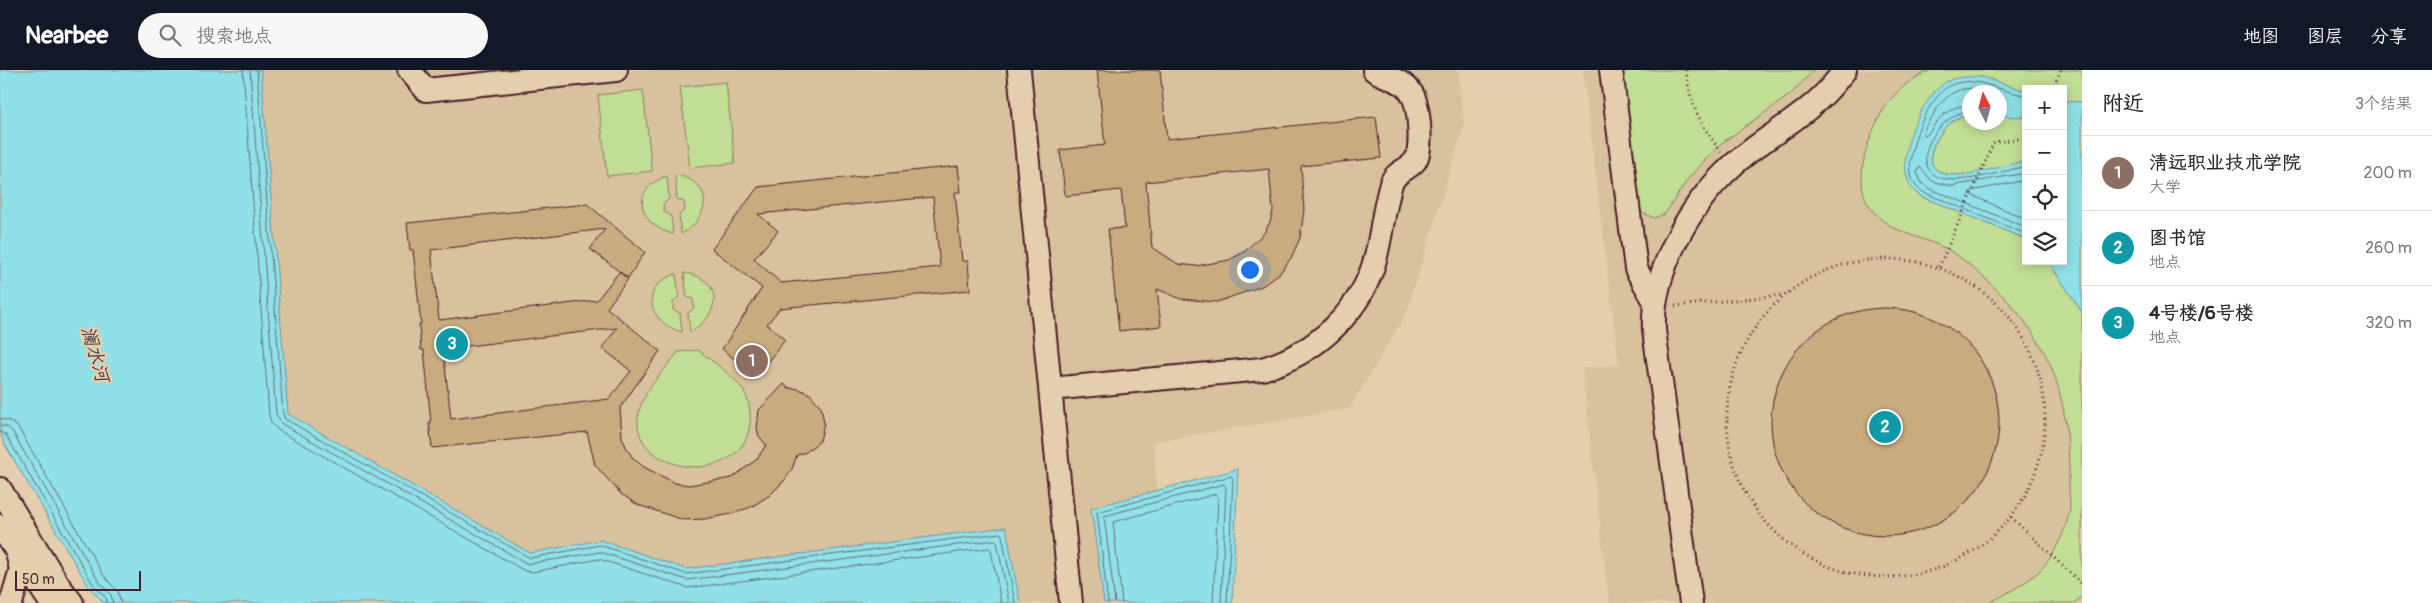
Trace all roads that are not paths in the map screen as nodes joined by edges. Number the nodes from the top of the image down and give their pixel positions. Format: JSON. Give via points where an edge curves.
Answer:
{"nodes":[{"id":1,"x":409,"y":70,"type":"edge"},
{"id":2,"x":616,"y":70,"type":"edge"},
{"id":3,"x":1019,"y":70,"type":"edge"},
{"id":4,"x":1374,"y":70,"type":"edge"},
{"id":5,"x":1611,"y":70,"type":"edge"},
{"id":6,"x":1845,"y":70,"type":"edge"},
{"id":7,"x":1654,"y":304,"type":"junction"},
{"id":8,"x":1050,"y":389,"type":"junction"},
{"id":9,"x":0,"y":489,"type":"edge"},
{"id":10,"x":0,"y":526,"type":"edge"},
{"id":11,"x":18,"y":557,"type":"junction"},
{"id":12,"x":12,"y":603,"type":"edge"},
{"id":13,"x":51,"y":603,"type":"edge"},
{"id":14,"x":72,"y":603,"type":"edge"},
{"id":15,"x":1071,"y":603,"type":"edge"},
{"id":16,"x":1691,"y":603,"type":"edge"}],
"edges":[{"from":1,"to":2,"type":"street","via":[[426,90]]},
{"from":3,"to":8,"type":"street"},
{"from":4,"to":8,"type":"street","via":[[1398,81],[1412,94],[1420,151],[1415,161],[1393,178],[1376,256],[1366,285],[1346,315],[1332,329],[1294,356],[1262,369]]},
{"from":5,"to":7,"type":"street","via":[[1636,268]]},
{"from":6,"to":7,"type":"street","via":[[1817,102],[1732,166],[1714,184],[1679,237],[1659,281]]},
{"from":7,"to":16,"type":"street","via":[[1654,330]]},
{"from":8,"to":15,"type":"street"},
{"from":9,"to":14,"type":"street"},
{"from":10,"to":11,"type":"street"},
{"from":11,"to":12,"type":"street","via":[[21,570]]},
{"from":11,"to":13,"type":"street"}]}
